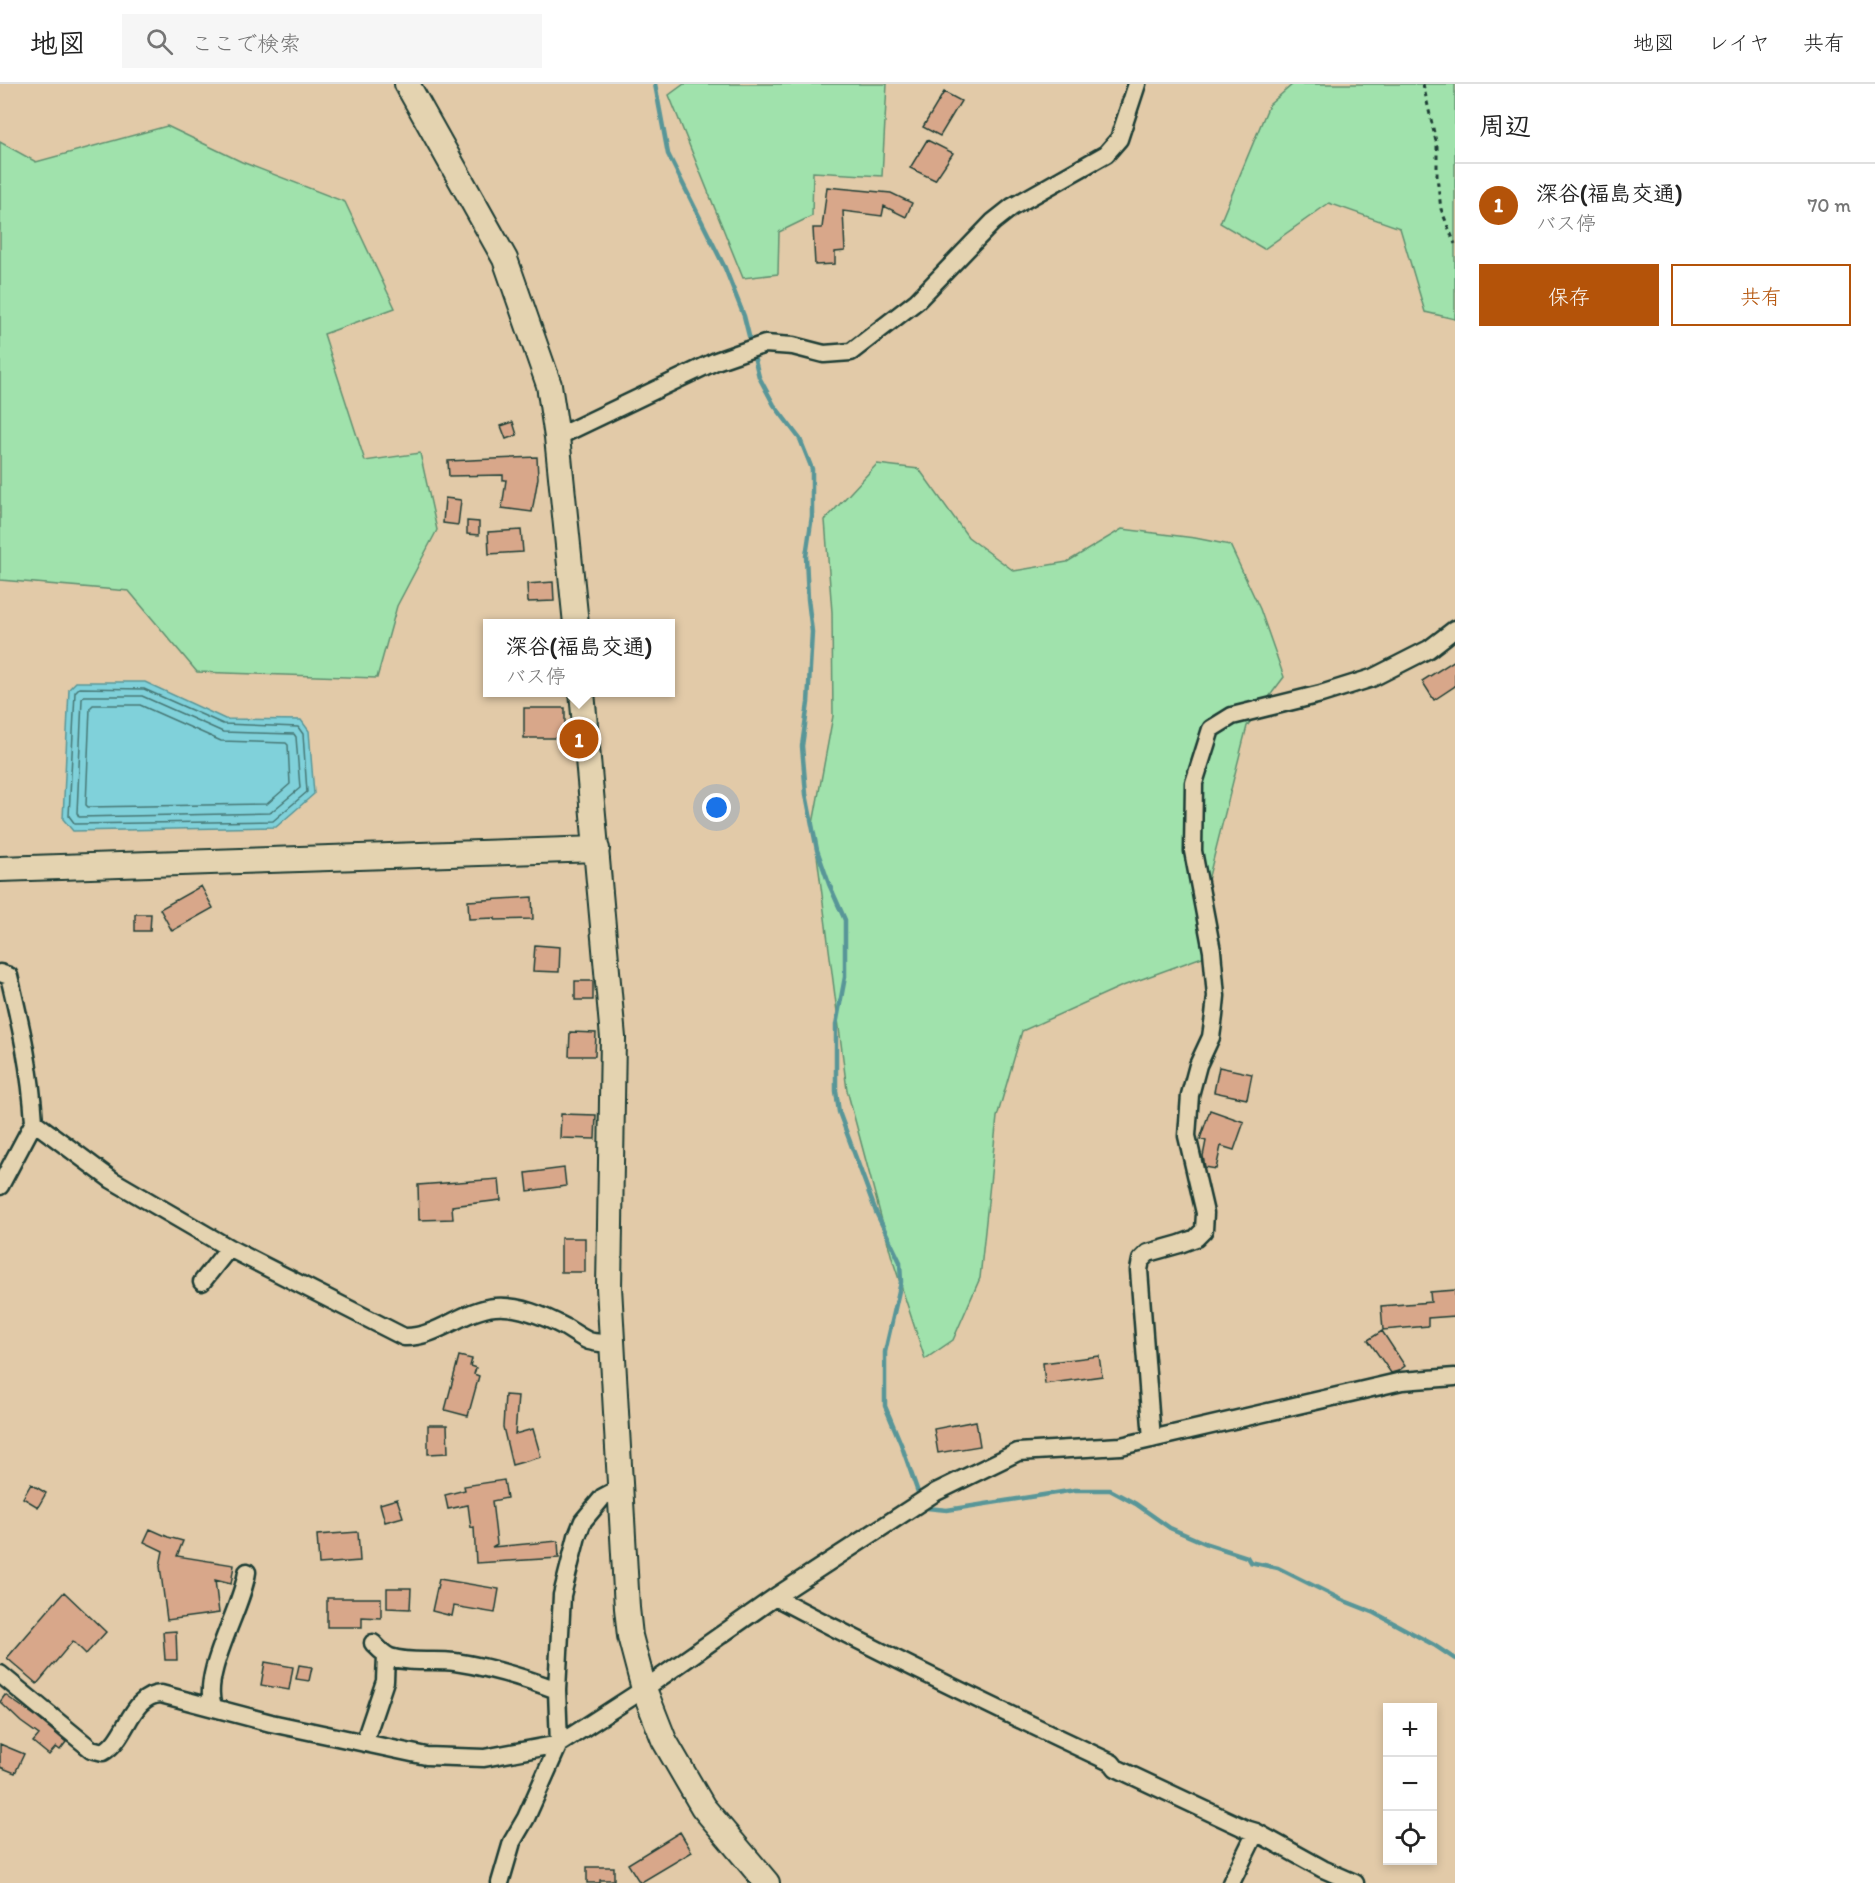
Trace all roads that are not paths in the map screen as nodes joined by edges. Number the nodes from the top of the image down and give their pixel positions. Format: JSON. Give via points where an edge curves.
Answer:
{"nodes":[{"id":1,"x":407,"y":84,"type":"edge"},
{"id":2,"x":1137,"y":84,"type":"edge"},
{"id":3,"x":557,"y":437,"type":"junction"},
{"id":4,"x":575,"y":619,"type":"edge"},
{"id":5,"x":1455,"y":629,"type":"edge"},
{"id":6,"x":582,"y":697,"type":"edge"},
{"id":7,"x":597,"y":849,"type":"junction"},
{"id":8,"x":0,"y":869,"type":"edge"},
{"id":9,"x":0,"y":973,"type":"edge"},
{"id":10,"x":34,"y":1122,"type":"junction"},
{"id":11,"x":0,"y":1186,"type":"edge"},
{"id":12,"x":229,"y":1248,"type":"junction"},
{"id":13,"x":202,"y":1282,"type":"dead end"},
{"id":14,"x":612,"y":1345,"type":"junction"},
{"id":15,"x":1455,"y":1377,"type":"edge"},
{"id":16,"x":1152,"y":1439,"type":"junction"},
{"id":17,"x":620,"y":1488,"type":"junction"},
{"id":18,"x":247,"y":1572,"type":"dead end"},
{"id":19,"x":775,"y":1597,"type":"junction"},
{"id":20,"x":373,"y":1643,"type":"dead end"},
{"id":21,"x":386,"y":1655,"type":"junction"},
{"id":22,"x":0,"y":1674,"type":"edge"},
{"id":23,"x":644,"y":1689,"type":"junction"},
{"id":24,"x":557,"y":1690,"type":"junction"},
{"id":25,"x":213,"y":1707,"type":"junction"},
{"id":26,"x":364,"y":1743,"type":"junction"},
{"id":27,"x":559,"y":1744,"type":"junction"},
{"id":28,"x":1256,"y":1832,"type":"junction"},
{"id":29,"x":500,"y":1883,"type":"edge"},
{"id":30,"x":767,"y":1883,"type":"edge"},
{"id":31,"x":1231,"y":1883,"type":"edge"},
{"id":32,"x":1355,"y":1883,"type":"edge"}],
"edges":[{"from":1,"to":3,"type":"street","via":[[505,259],[549,385]]},
{"from":2,"to":3,"type":"street","via":[[1119,139],[1106,154],[993,222],[918,301],[851,352],[824,354],[793,345],[765,344],[716,361]]},
{"from":3,"to":4,"type":"street"},
{"from":5,"to":16,"type":"street","via":[[1421,654],[1372,678],[1232,716],[1211,729],[1194,783],[1193,851],[1212,951],[1215,1016],[1190,1095],[1187,1136],[1205,1213],[1204,1230],[1196,1238],[1148,1253],[1141,1260]]},
{"from":6,"to":7,"type":"street"},
{"from":7,"to":8,"type":"street"},
{"from":7,"to":14,"type":"street","via":[[613,1038],[609,1287]]},
{"from":9,"to":10,"type":"street","via":[[9,976],[24,1037]]},
{"from":10,"to":11,"type":"street"},
{"from":10,"to":12,"type":"street","via":[[112,1180]]},
{"from":12,"to":13,"type":"street"},
{"from":12,"to":14,"type":"street","via":[[404,1337],[427,1334],[459,1317],[495,1307],[524,1310],[589,1341]]},
{"from":14,"to":17,"type":"street"},
{"from":15,"to":16,"type":"street","via":[[1402,1381]]},
{"from":16,"to":19,"type":"street","via":[[1120,1446],[1018,1452],[996,1461],[936,1492]]},
{"from":17,"to":23,"type":"street","via":[[630,1636]]},
{"from":17,"to":24,"type":"street","via":[[603,1497],[583,1521],[577,1536],[562,1595]]},
{"from":18,"to":25,"type":"street","via":[[213,1675]]},
{"from":19,"to":23,"type":"street"},
{"from":19,"to":28,"type":"street","via":[[970,1697]]},
{"from":20,"to":21,"type":"street"},
{"from":21,"to":24,"type":"street","via":[[411,1661],[454,1662]]},
{"from":21,"to":26,"type":"street","via":[[385,1682]]},
{"from":22,"to":25,"type":"street","via":[[96,1752],[106,1751],[115,1743],[140,1704],[154,1694]]},
{"from":23,"to":27,"type":"street"},
{"from":23,"to":30,"type":"street","via":[[664,1740],[703,1807]]},
{"from":24,"to":27,"type":"street"},
{"from":25,"to":26,"type":"street"},
{"from":26,"to":27,"type":"street","via":[[463,1759]]},
{"from":27,"to":29,"type":"street","via":[[512,1842]]},
{"from":28,"to":31,"type":"street"},
{"from":28,"to":32,"type":"street"}]}
